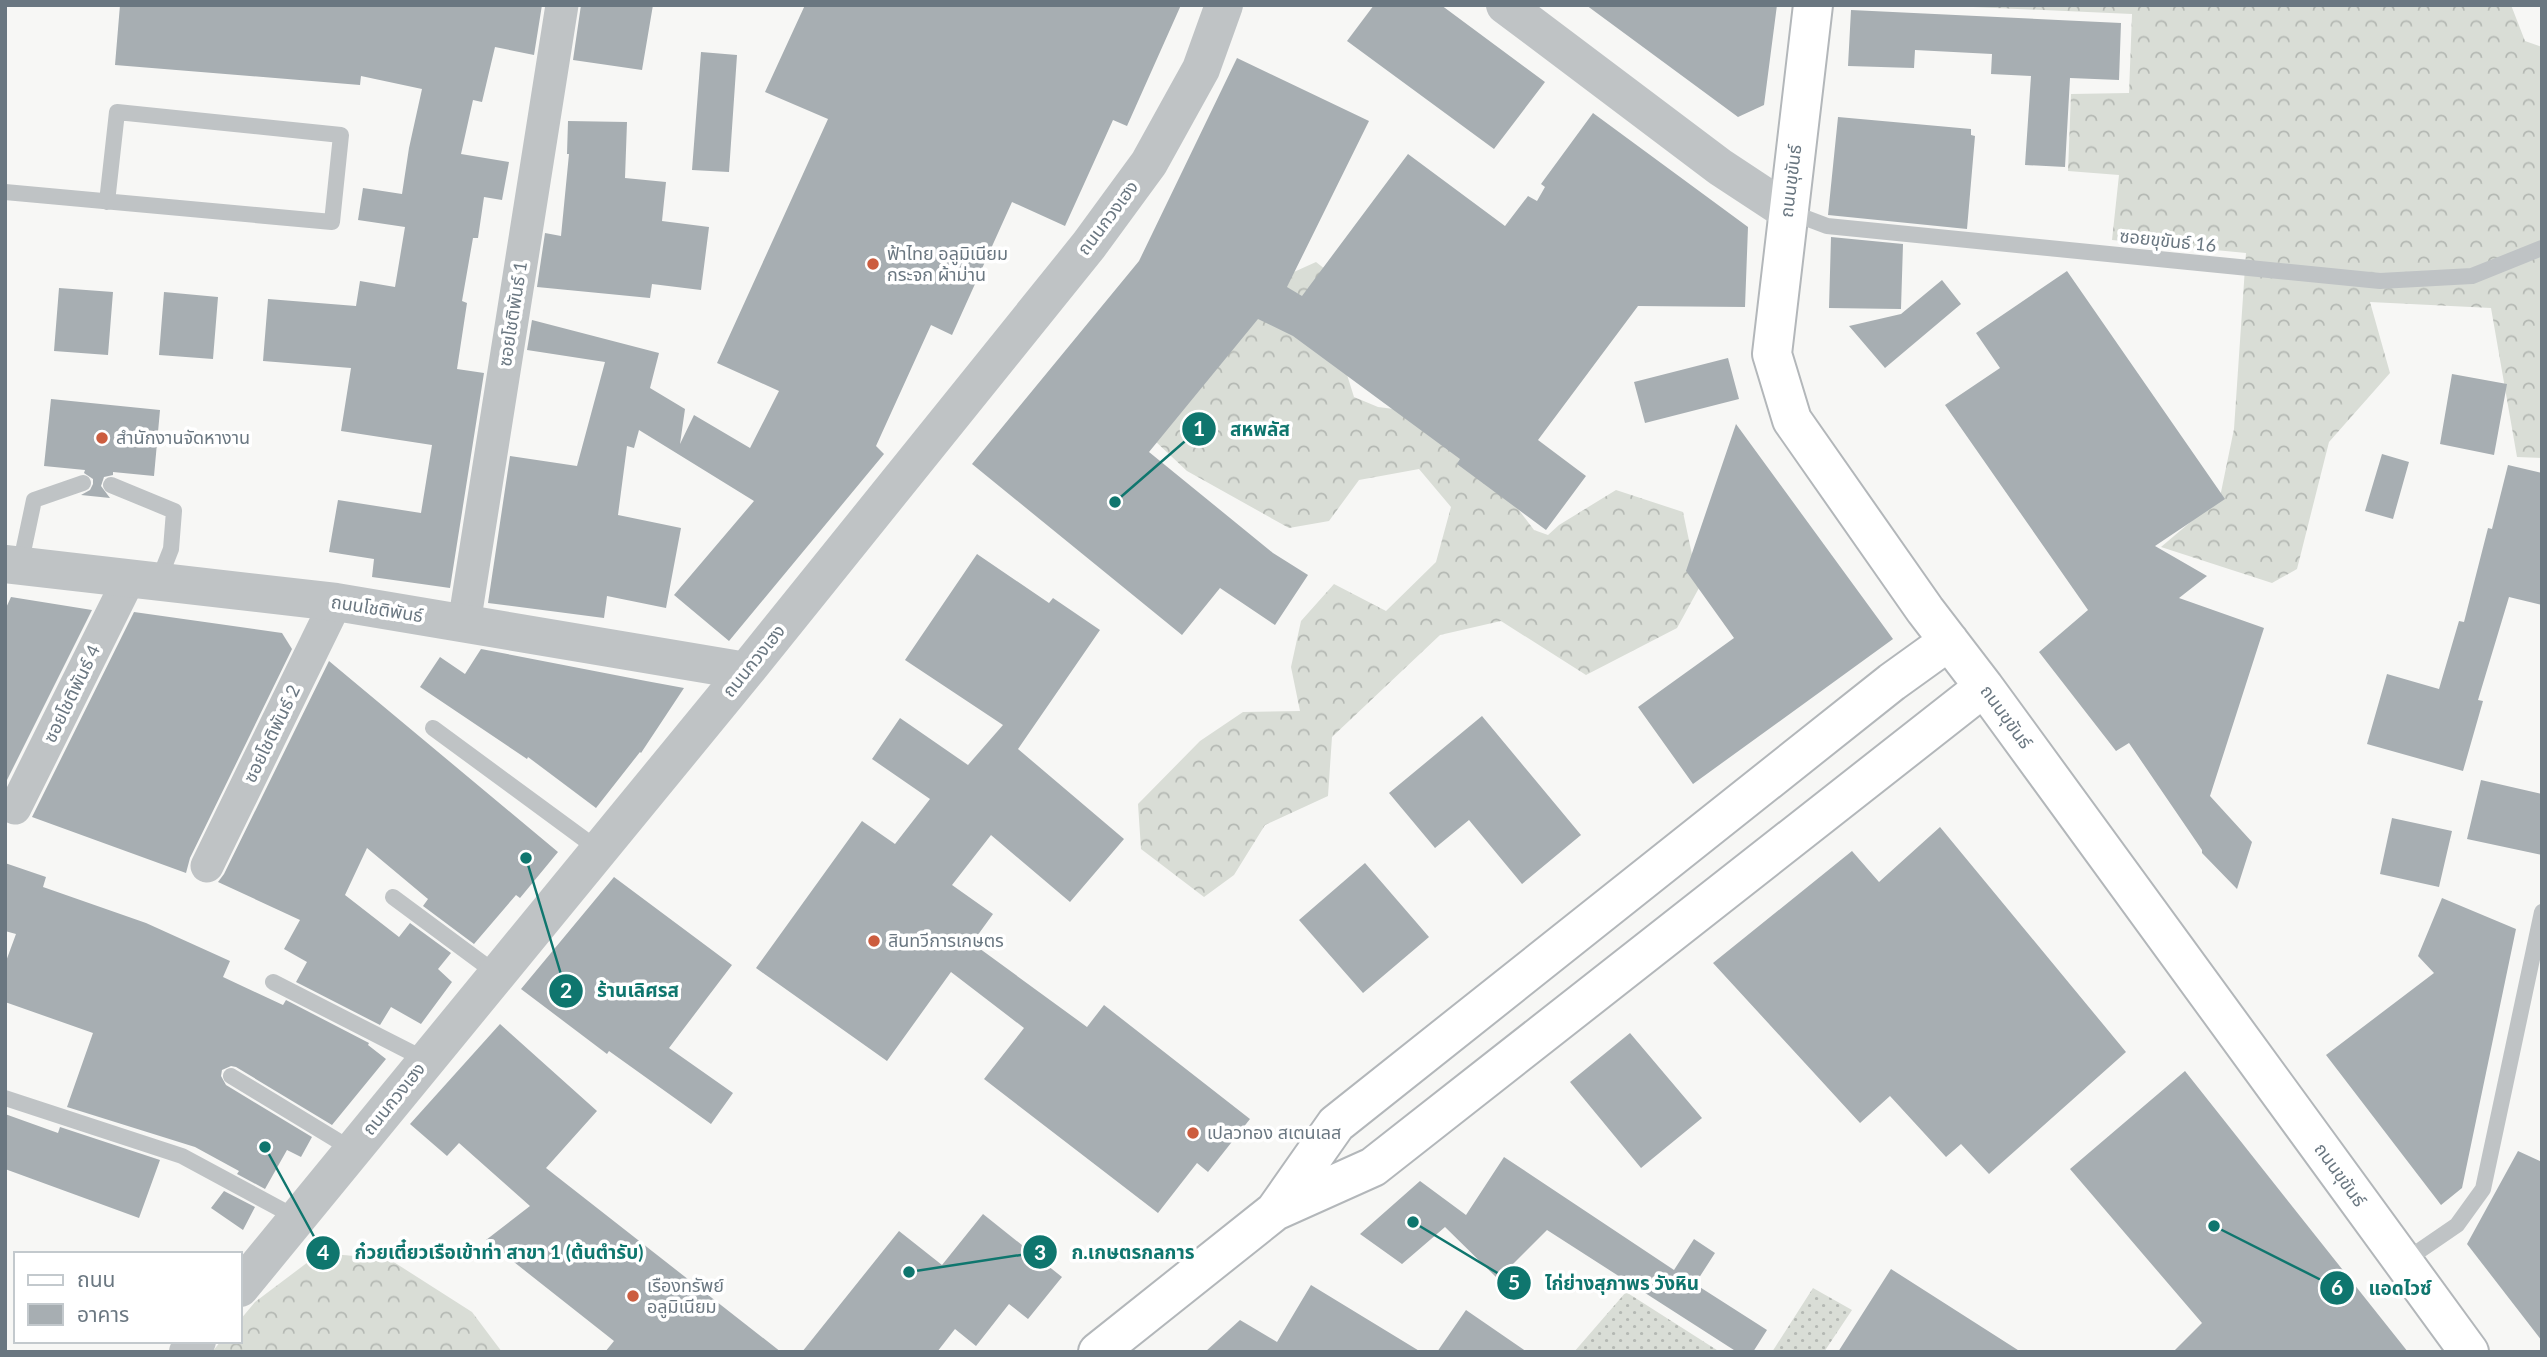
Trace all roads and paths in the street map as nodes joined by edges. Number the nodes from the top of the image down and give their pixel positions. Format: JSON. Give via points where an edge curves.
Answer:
{"nodes":[{"id":1,"x":562,"y":5,"type":"edge"},
{"id":2,"x":1224,"y":5,"type":"edge"},
{"id":3,"x":1505,"y":5,"type":"edge"},
{"id":4,"x":1813,"y":5,"type":"edge"},
{"id":5,"x":5,"y":192,"type":"edge"},
{"id":6,"x":107,"y":202,"type":"junction"},
{"id":7,"x":1787,"y":211,"type":"junction"},
{"id":8,"x":2542,"y":248,"type":"edge"},
{"id":9,"x":83,"y":483,"type":"dead end"},
{"id":10,"x":111,"y":485,"type":"dead end"},
{"id":11,"x":13,"y":565,"type":"edge"},
{"id":12,"x":143,"y":580,"type":"junction"},
{"id":13,"x":336,"y":602,"type":"junction"},
{"id":14,"x":464,"y":624,"type":"junction"},
{"id":15,"x":1949,"y":641,"type":"junction"},
{"id":16,"x":746,"y":671,"type":"junction"},
{"id":17,"x":1984,"y":687,"type":"junction"},
{"id":18,"x":433,"y":728,"type":"dead end"},
{"id":19,"x":15,"y":808,"type":"dead end"},
{"id":20,"x":599,"y":850,"type":"junction"},
{"id":21,"x":207,"y":866,"type":"dead end"},
{"id":22,"x":393,"y":897,"type":"dead end"},
{"id":23,"x":2542,"y":912,"type":"edge"},
{"id":24,"x":497,"y":974,"type":"junction"},
{"id":25,"x":273,"y":982,"type":"dead end"},
{"id":26,"x":426,"y":1060,"type":"junction"},
{"id":27,"x":231,"y":1076,"type":"dead end"},
{"id":28,"x":5,"y":1098,"type":"edge"},
{"id":29,"x":353,"y":1150,"type":"junction"},
{"id":30,"x":1275,"y":1211,"type":"junction"},
{"id":31,"x":297,"y":1218,"type":"junction"},
{"id":32,"x":2403,"y":1262,"type":"junction"},
{"id":33,"x":242,"y":1286,"type":"edge"},
{"id":34,"x":1098,"y":1352,"type":"edge"},
{"id":35,"x":2469,"y":1352,"type":"edge"}],
"edges":[{"from":1,"to":14,"type":"street","name":"ซอยโชติพันธ์ 1"},
{"from":2,"to":16,"type":"street","name":"ถนนกวงเฮง","via":[[1201,69],[1149,163]]},
{"from":3,"to":7,"type":"street","via":[[1720,167]]},
{"from":4,"to":7,"type":"main road","name":"ถนนขุขันธ์"},
{"from":5,"to":6,"type":"lane"},
{"from":6,"to":6,"type":"lane","via":[[332,222],[341,135],[117,112]]},
{"from":7,"to":8,"type":"lane","name":"ซอยขุขันธ์ 16","via":[[1827,226],[2380,281],[2472,276]]},
{"from":7,"to":15,"type":"main road","name":"ถนนขุขันธ์","via":[[1772,354],[1792,420]]},
{"from":9,"to":11,"type":"lane","via":[[34,500]]},
{"from":10,"to":12,"type":"lane","via":[[174,511],[172,549]]},
{"from":11,"to":12,"type":"street","name":"ถนนโชติพันธ์"},
{"from":12,"to":13,"type":"street","name":"ถนนโชติพันธ์"},
{"from":12,"to":19,"type":"street","name":"ซอยโชติพันธ์ 4"},
{"from":13,"to":14,"type":"street","name":"ถนนโชติพันธ์"},
{"from":13,"to":21,"type":"street","name":"ซอยโชติพันธ์ 2"},
{"from":14,"to":16,"type":"street","name":"ถนนโชติพันธ์"},
{"from":15,"to":17,"type":"main road","name":"ถนนขุขันธ์"},
{"from":15,"to":30,"type":"main road","via":[[1336,1124]]},
{"from":16,"to":20,"type":"street","name":"ถนนกวงเฮง"},
{"from":17,"to":30,"type":"main road","via":[[1373,1167]]},
{"from":17,"to":32,"type":"main road","name":"ถนนขุขันธ์"},
{"from":18,"to":20,"type":"lane"},
{"from":20,"to":24,"type":"street","name":"ถนนกวงเฮง"},
{"from":22,"to":24,"type":"lane"},
{"from":23,"to":32,"type":"lane","via":[[2483,1189],[2457,1225]]},
{"from":24,"to":26,"type":"street","name":"ถนนกวงเฮง"},
{"from":25,"to":26,"type":"lane"},
{"from":26,"to":29,"type":"street","name":"ถนนกวงเฮง"},
{"from":27,"to":29,"type":"lane"},
{"from":28,"to":31,"type":"lane","via":[[182,1156]]},
{"from":29,"to":31,"type":"street","name":"ถนนกวงเฮง"},
{"from":30,"to":34,"type":"main road"},
{"from":31,"to":33,"type":"street","name":"ถนนกวงเฮง"},
{"from":32,"to":35,"type":"main road","name":"ถนนขุขันธ์"}]}
